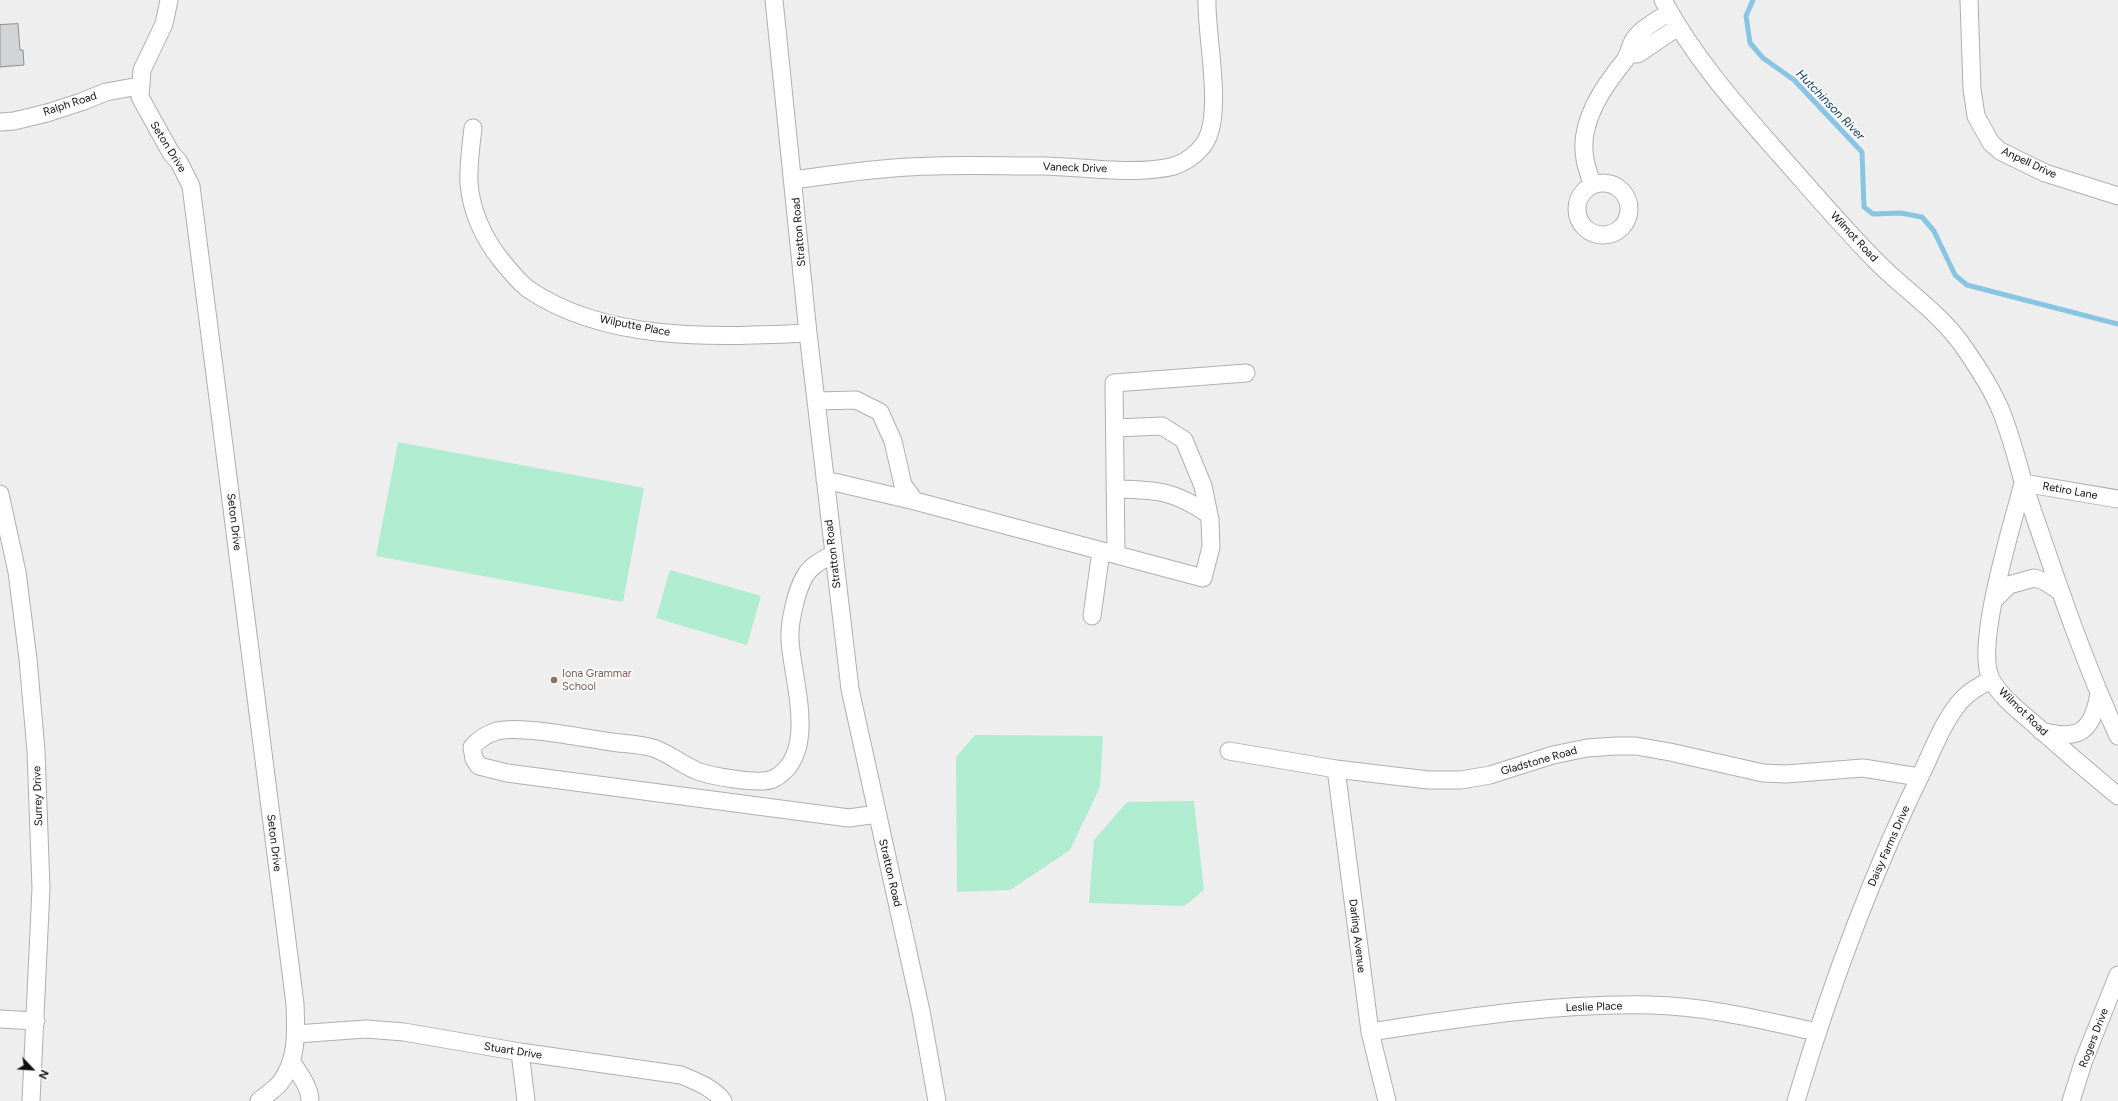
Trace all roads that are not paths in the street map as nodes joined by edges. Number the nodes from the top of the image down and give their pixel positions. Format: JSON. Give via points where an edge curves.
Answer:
{"nodes":[{"id":1,"x":169,"y":0,"type":"edge"},
{"id":2,"x":774,"y":0,"type":"edge"},
{"id":3,"x":1207,"y":0,"type":"edge"},
{"id":4,"x":1969,"y":0,"type":"edge"},
{"id":5,"x":1666,"y":6,"type":"edge"},
{"id":6,"x":1678,"y":27,"type":"junction"},
{"id":7,"x":1629,"y":54,"type":"junction"},
{"id":8,"x":139,"y":86,"type":"junction"},
{"id":9,"x":0,"y":122,"type":"edge"},
{"id":10,"x":473,"y":128,"type":"dead end"},
{"id":11,"x":794,"y":180,"type":"junction"},
{"id":12,"x":1592,"y":185,"type":"dead end"},
{"id":13,"x":2118,"y":196,"type":"edge"},
{"id":14,"x":808,"y":333,"type":"junction"},
{"id":15,"x":1246,"y":373,"type":"dead end"},
{"id":16,"x":816,"y":401,"type":"junction"},
{"id":17,"x":1115,"y":428,"type":"junction"},
{"id":18,"x":825,"y":480,"type":"junction"},
{"id":19,"x":2023,"y":483,"type":"junction"},
{"id":20,"x":1115,"y":489,"type":"junction"},
{"id":21,"x":2118,"y":499,"type":"edge"},
{"id":22,"x":915,"y":501,"type":"junction"},
{"id":23,"x":1,"y":505,"type":"edge"},
{"id":24,"x":1208,"y":514,"type":"junction"},
{"id":25,"x":1108,"y":553,"type":"junction"},
{"id":26,"x":833,"y":554,"type":"junction"},
{"id":27,"x":2060,"y":592,"type":"junction"},
{"id":28,"x":1994,"y":600,"type":"junction"},
{"id":29,"x":1092,"y":616,"type":"dead end"},
{"id":30,"x":1991,"y":680,"type":"junction"},
{"id":31,"x":2099,"y":694,"type":"junction"},
{"id":32,"x":2041,"y":731,"type":"junction"},
{"id":33,"x":2118,"y":736,"type":"edge"},
{"id":34,"x":1229,"y":751,"type":"dead end"},
{"id":35,"x":1336,"y":769,"type":"junction"},
{"id":36,"x":694,"y":770,"type":"junction"},
{"id":37,"x":1919,"y":777,"type":"junction"},
{"id":38,"x":688,"y":796,"type":"junction"},
{"id":39,"x":2118,"y":796,"type":"edge"},
{"id":40,"x":877,"y":814,"type":"junction"},
{"id":41,"x":2118,"y":975,"type":"edge"},
{"id":42,"x":0,"y":1019,"type":"edge"},
{"id":43,"x":36,"y":1021,"type":"junction"},
{"id":44,"x":1370,"y":1032,"type":"junction"},
{"id":45,"x":1817,"y":1032,"type":"junction"},
{"id":46,"x":296,"y":1034,"type":"junction"},
{"id":47,"x":520,"y":1052,"type":"junction"},
{"id":48,"x":292,"y":1062,"type":"junction"},
{"id":49,"x":31,"y":1101,"type":"edge"},
{"id":50,"x":259,"y":1101,"type":"edge"},
{"id":51,"x":310,"y":1101,"type":"edge"},
{"id":52,"x":526,"y":1101,"type":"edge"},
{"id":53,"x":723,"y":1101,"type":"edge"},
{"id":54,"x":937,"y":1101,"type":"edge"},
{"id":55,"x":1387,"y":1101,"type":"edge"},
{"id":56,"x":1796,"y":1101,"type":"edge"},
{"id":57,"x":2071,"y":1101,"type":"edge"}],
"edges":[{"from":1,"to":8,"type":"street","name":"Seton Drive","via":[[164,24],[146,58]]},
{"from":2,"to":11,"type":"street","name":"Stratton Road"},
{"from":3,"to":11,"type":"street","name":"Vaneck Drive","via":[[1213,119],[1205,142],[1186,161],[1172,167],[1153,170],[1044,166],[908,167]]},
{"from":4,"to":13,"type":"street","name":"Anpell Drive","via":[[1972,89],[1976,116],[1991,143],[2000,151],[2045,173]]},
{"from":5,"to":6,"type":"street","name":"Wilmot Road"},
{"from":5,"to":7,"type":"street","via":[[1637,36]]},
{"from":6,"to":7,"type":"street","via":[[1638,54]]},
{"from":6,"to":19,"type":"street","name":"Wilmot Road","via":[[1728,96],[1845,228],[1880,265],[1934,313],[1963,346],[1988,385],[2001,412]]},
{"from":7,"to":12,"type":"street","via":[[1606,83],[1587,126],[1585,159]]},
{"from":8,"to":9,"type":"street","name":"Ralph Road","via":[[106,92],[47,113]]},
{"from":8,"to":46,"type":"street","name":"Seton Drive","via":[[144,106],[191,186],[291,973]]},
{"from":10,"to":14,"type":"street","name":"Wilputte Place","via":[[469,183],[478,224],[495,252],[527,288],[548,301],[609,323],[654,332],[708,336]]},
{"from":11,"to":14,"type":"street","name":"Stratton Road"},
{"from":14,"to":16,"type":"street","name":"Stratton Road"},
{"from":15,"to":17,"type":"street","via":[[1114,383]]},
{"from":16,"to":18,"type":"street","name":"Stratton Road"},
{"from":16,"to":22,"type":"street","via":[[856,400],[880,412],[893,441],[903,485]]},
{"from":17,"to":20,"type":"street"},
{"from":17,"to":24,"type":"street","via":[[1162,426],[1184,440],[1203,486]]},
{"from":18,"to":22,"type":"street"},
{"from":18,"to":26,"type":"street","name":"Stratton Road"},
{"from":19,"to":21,"type":"street","name":"Retiro Lane"},
{"from":19,"to":27,"type":"street","name":"Wilmot Road"},
{"from":19,"to":28,"type":"street","name":"Wilmot Road"},
{"from":20,"to":24,"type":"street","via":[[1157,490],[1189,500]]},
{"from":20,"to":25,"type":"street"},
{"from":22,"to":25,"type":"street"},
{"from":23,"to":43,"type":"street","name":"Surrey Drive","via":[[17,572],[36,751],[41,888]]},
{"from":24,"to":25,"type":"street","via":[[1211,547],[1203,578]]},
{"from":25,"to":29,"type":"street"},
{"from":26,"to":36,"type":"street","via":[[813,567],[805,576],[791,620],[792,664],[801,719],[800,737],[790,762],[773,778],[760,782]]},
{"from":26,"to":40,"type":"street","name":"Stratton Road","via":[[850,689]]},
{"from":27,"to":28,"type":"street","via":[[2044,581],[2034,578],[2009,585]]},
{"from":27,"to":31,"type":"street","name":"Wilmot Road"},
{"from":28,"to":30,"type":"street","name":"Wilmot Road","via":[[1986,654]]},
{"from":30,"to":32,"type":"street","name":"Wilmot Road","via":[[2011,704]]},
{"from":30,"to":37,"type":"street","name":"Daisy Farms Drive","via":[[1968,694],[1958,704]]},
{"from":31,"to":32,"type":"street","via":[[2092,722],[2083,730],[2068,736]]},
{"from":31,"to":33,"type":"street","name":"Wilmot Road"},
{"from":32,"to":39,"type":"street","name":"Wilmot Road"},
{"from":34,"to":35,"type":"street","name":"Gladstone Road"},
{"from":35,"to":37,"type":"street","name":"Gladstone Road","via":[[1428,780],[1461,780],[1490,775],[1552,755],[1587,748],[1630,746],[1670,752],[1763,773],[1786,774],[1863,768]]},
{"from":35,"to":44,"type":"street","name":"Darling Avenue"},
{"from":36,"to":38,"type":"street"},
{"from":36,"to":38,"type":"street","via":[[684,762],[653,748],[528,730],[498,731],[480,738],[472,747],[474,759],[485,769]]},
{"from":37,"to":45,"type":"street","name":"Daisy Farms Drive","via":[[1874,876]]},
{"from":38,"to":40,"type":"street","via":[[849,818]]},
{"from":40,"to":54,"type":"street","name":"Stratton Road","via":[[921,1011]]},
{"from":41,"to":57,"type":"street","name":"Rogers Drive","via":[[2084,1060]]},
{"from":42,"to":43,"type":"street"},
{"from":43,"to":49,"type":"street","name":"Surrey Drive"},
{"from":44,"to":45,"type":"street","name":"Leslie Place","via":[[1504,1012],[1650,1005],[1740,1015]]},
{"from":44,"to":55,"type":"street","name":"Darling Avenue"},
{"from":45,"to":56,"type":"street","name":"Daisy Farms Drive"},
{"from":46,"to":47,"type":"street","name":"Stuart Drive","via":[[366,1029],[404,1032]]},
{"from":46,"to":48,"type":"street","name":"Seton Drive"},
{"from":47,"to":52,"type":"street"},
{"from":47,"to":53,"type":"street","name":"Stuart Drive","via":[[681,1075],[700,1084]]},
{"from":48,"to":50,"type":"street","name":"Seton Drive","via":[[279,1084]]},
{"from":48,"to":51,"type":"street","via":[[310,1095]]}]}
